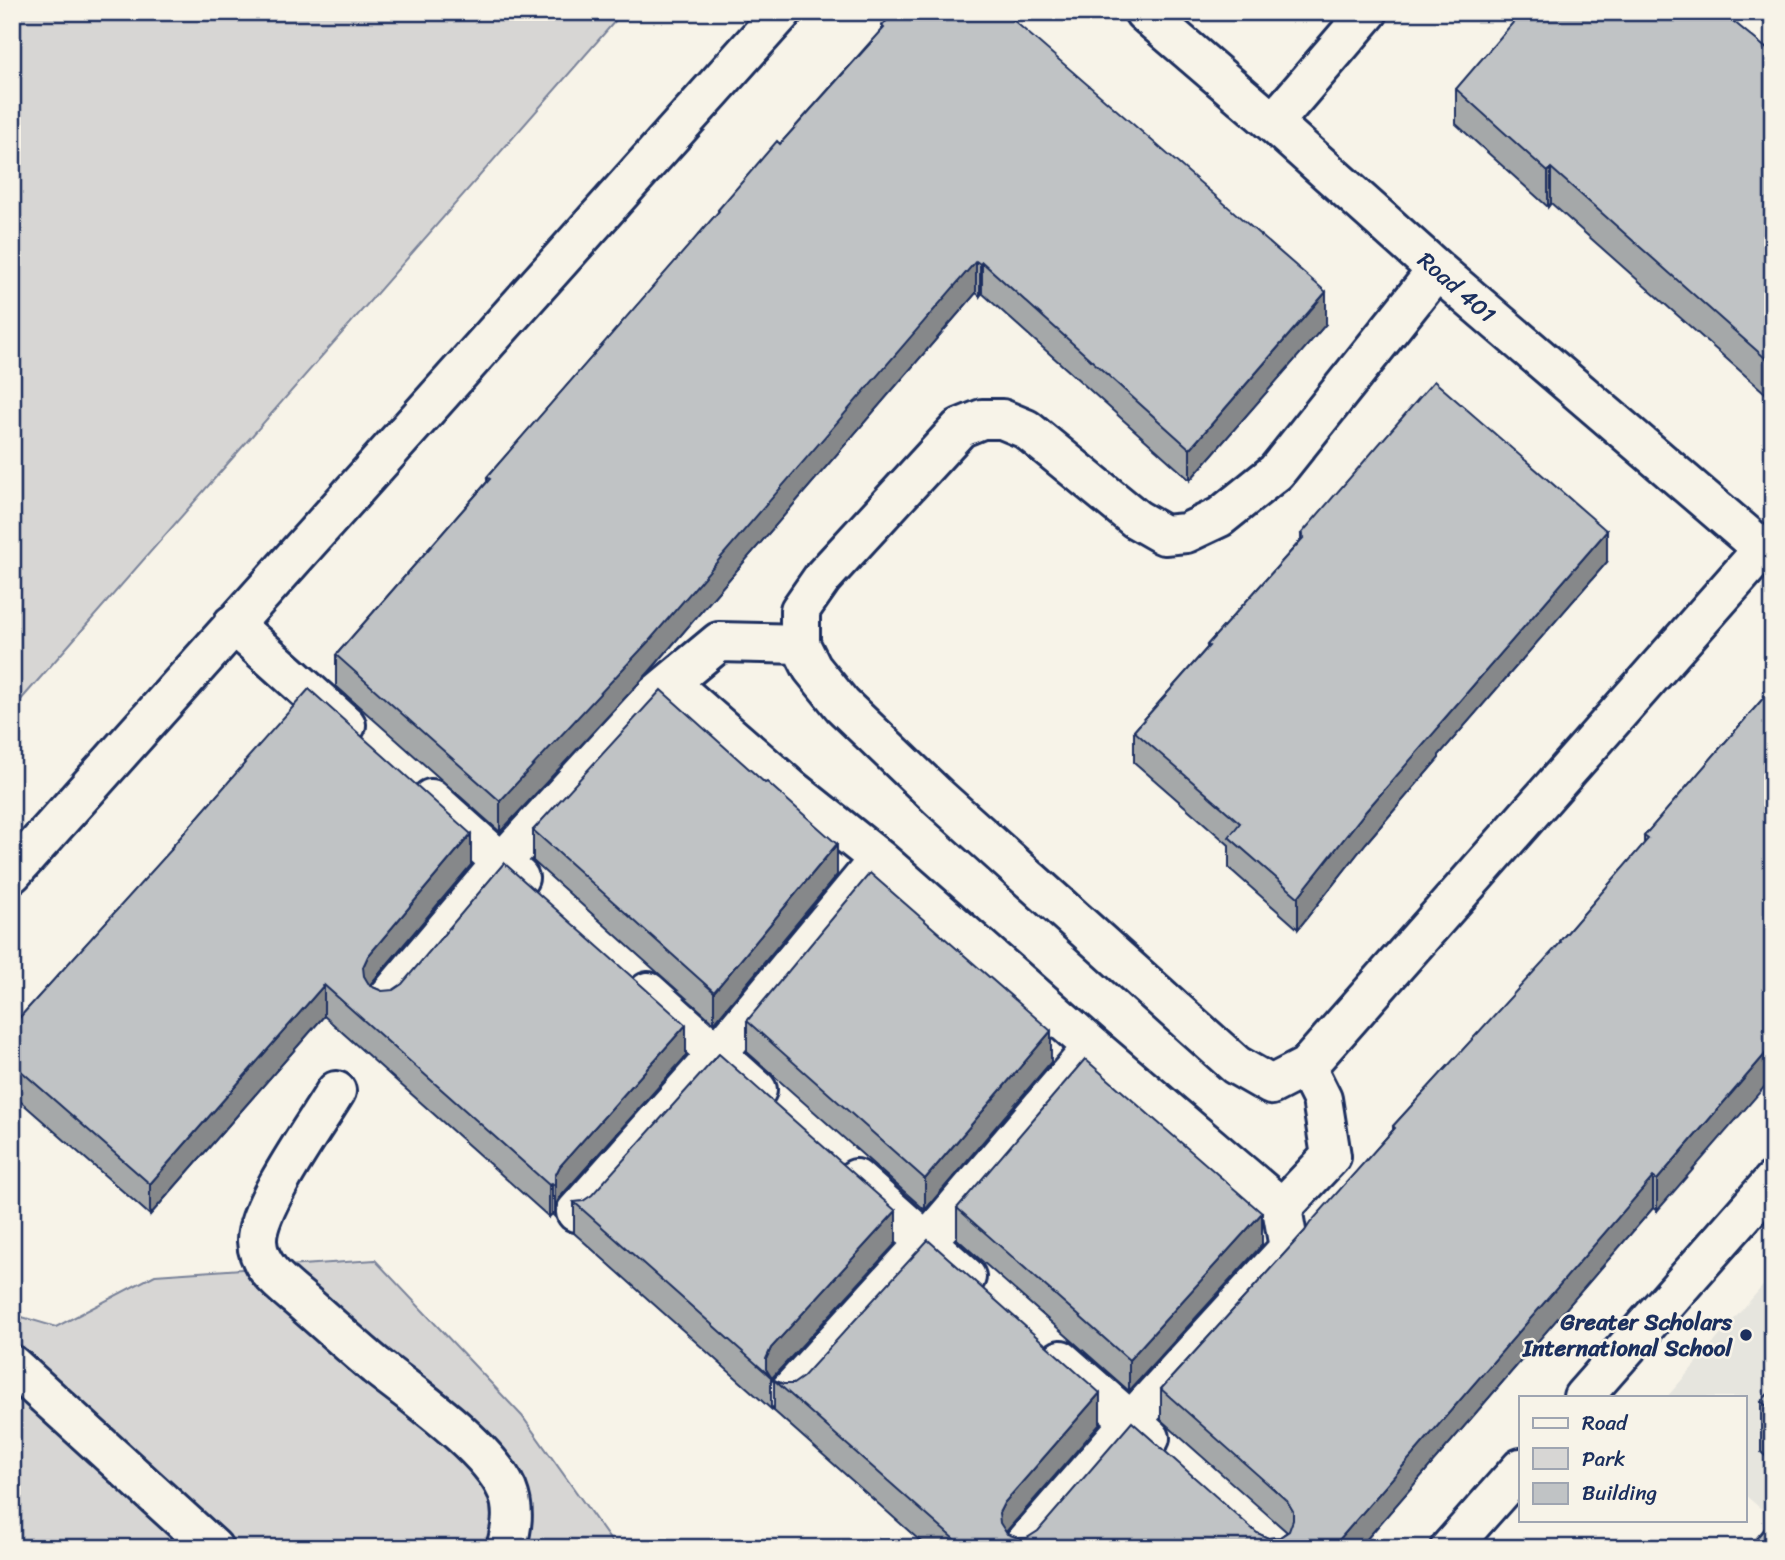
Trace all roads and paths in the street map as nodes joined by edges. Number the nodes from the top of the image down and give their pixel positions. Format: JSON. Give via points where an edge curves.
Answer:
{"nodes":[{"id":1,"x":782,"y":12,"type":"edge"},
{"id":2,"x":1144,"y":12,"type":"edge"},
{"id":3,"x":1368,"y":12,"type":"edge"},
{"id":4,"x":1273,"y":123,"type":"junction"},
{"id":5,"x":1437,"y":270,"type":"junction"},
{"id":6,"x":1768,"y":553,"type":"edge"},
{"id":7,"x":233,"y":624,"type":"junction"},
{"id":8,"x":800,"y":644,"type":"junction"},
{"id":9,"x":654,"y":696,"type":"junction"},
{"id":10,"x":367,"y":743,"type":"edge"},
{"id":11,"x":408,"y":780,"type":"edge"},
{"id":12,"x":879,"y":859,"type":"junction"},
{"id":13,"x":502,"y":862,"type":"junction"},
{"id":14,"x":12,"y":873,"type":"edge"},
{"id":15,"x":542,"y":899,"type":"edge"},
{"id":16,"x":625,"y":972,"type":"edge"},
{"id":17,"x":384,"y":1001,"type":"edge"},
{"id":18,"x":1093,"y":1047,"type":"junction"},
{"id":19,"x":717,"y":1054,"type":"junction"},
{"id":20,"x":1306,"y":1068,"type":"junction"},
{"id":21,"x":336,"y":1091,"type":"dead end"},
{"id":22,"x":786,"y":1116,"type":"edge"},
{"id":23,"x":826,"y":1152,"type":"edge"},
{"id":24,"x":1773,"y":1181,"type":"edge"},
{"id":25,"x":1282,"y":1208,"type":"junction"},
{"id":26,"x":576,"y":1212,"type":"edge"},
{"id":27,"x":926,"y":1242,"type":"junction"},
{"id":28,"x":988,"y":1296,"type":"edge"},
{"id":29,"x":1039,"y":1340,"type":"edge"},
{"id":30,"x":12,"y":1366,"type":"edge"},
{"id":31,"x":788,"y":1394,"type":"edge"},
{"id":32,"x":1584,"y":1396,"type":"edge"},
{"id":33,"x":1132,"y":1421,"type":"junction"},
{"id":34,"x":1172,"y":1457,"type":"edge"},
{"id":35,"x":1519,"y":1470,"type":"edge"},
{"id":36,"x":213,"y":1548,"type":"edge"},
{"id":37,"x":506,"y":1548,"type":"edge"},
{"id":38,"x":1021,"y":1548,"type":"edge"},
{"id":39,"x":1450,"y":1548,"type":"edge"}],
"edges":[{"from":1,"to":7,"type":"street"},
{"from":2,"to":4,"type":"street","name":"Road 401"},
{"from":3,"to":4,"type":"street"},
{"from":4,"to":5,"type":"street","name":"Road 401"},
{"from":5,"to":6,"type":"street","name":"Road 401"},
{"from":5,"to":8,"type":"street","via":[[1276,472],[1220,517],[1185,533],[1164,535],[1136,519],[1026,429],[1002,419],[982,419],[960,428],[823,577],[800,610]]},
{"from":6,"to":20,"type":"street"},
{"from":7,"to":10,"type":"street"},
{"from":7,"to":14,"type":"street"},
{"from":8,"to":9,"type":"street","via":[[719,642]]},
{"from":8,"to":20,"type":"street","via":[[812,668],[842,705],[1236,1065],[1270,1085]]},
{"from":9,"to":12,"type":"street","via":[[688,699]]},
{"from":9,"to":13,"type":"street"},
{"from":11,"to":13,"type":"street"},
{"from":12,"to":18,"type":"street"},
{"from":12,"to":19,"type":"street"},
{"from":13,"to":15,"type":"street"},
{"from":13,"to":17,"type":"street"},
{"from":16,"to":19,"type":"street"},
{"from":18,"to":25,"type":"street"},
{"from":18,"to":27,"type":"street"},
{"from":19,"to":22,"type":"street"},
{"from":19,"to":26,"type":"street"},
{"from":20,"to":25,"type":"street","via":[[1322,1099],[1331,1156]]},
{"from":21,"to":37,"type":"street","via":[[272,1195],[257,1240],[260,1256],[271,1275],[496,1470],[512,1512]]},
{"from":23,"to":27,"type":"street"},
{"from":24,"to":32,"type":"street"},
{"from":25,"to":33,"type":"street","via":[[1289,1248]]},
{"from":27,"to":28,"type":"street"},
{"from":27,"to":31,"type":"street"},
{"from":29,"to":33,"type":"street"},
{"from":30,"to":36,"type":"street"},
{"from":33,"to":34,"type":"street"},
{"from":33,"to":38,"type":"street"},
{"from":35,"to":39,"type":"street"}]}
